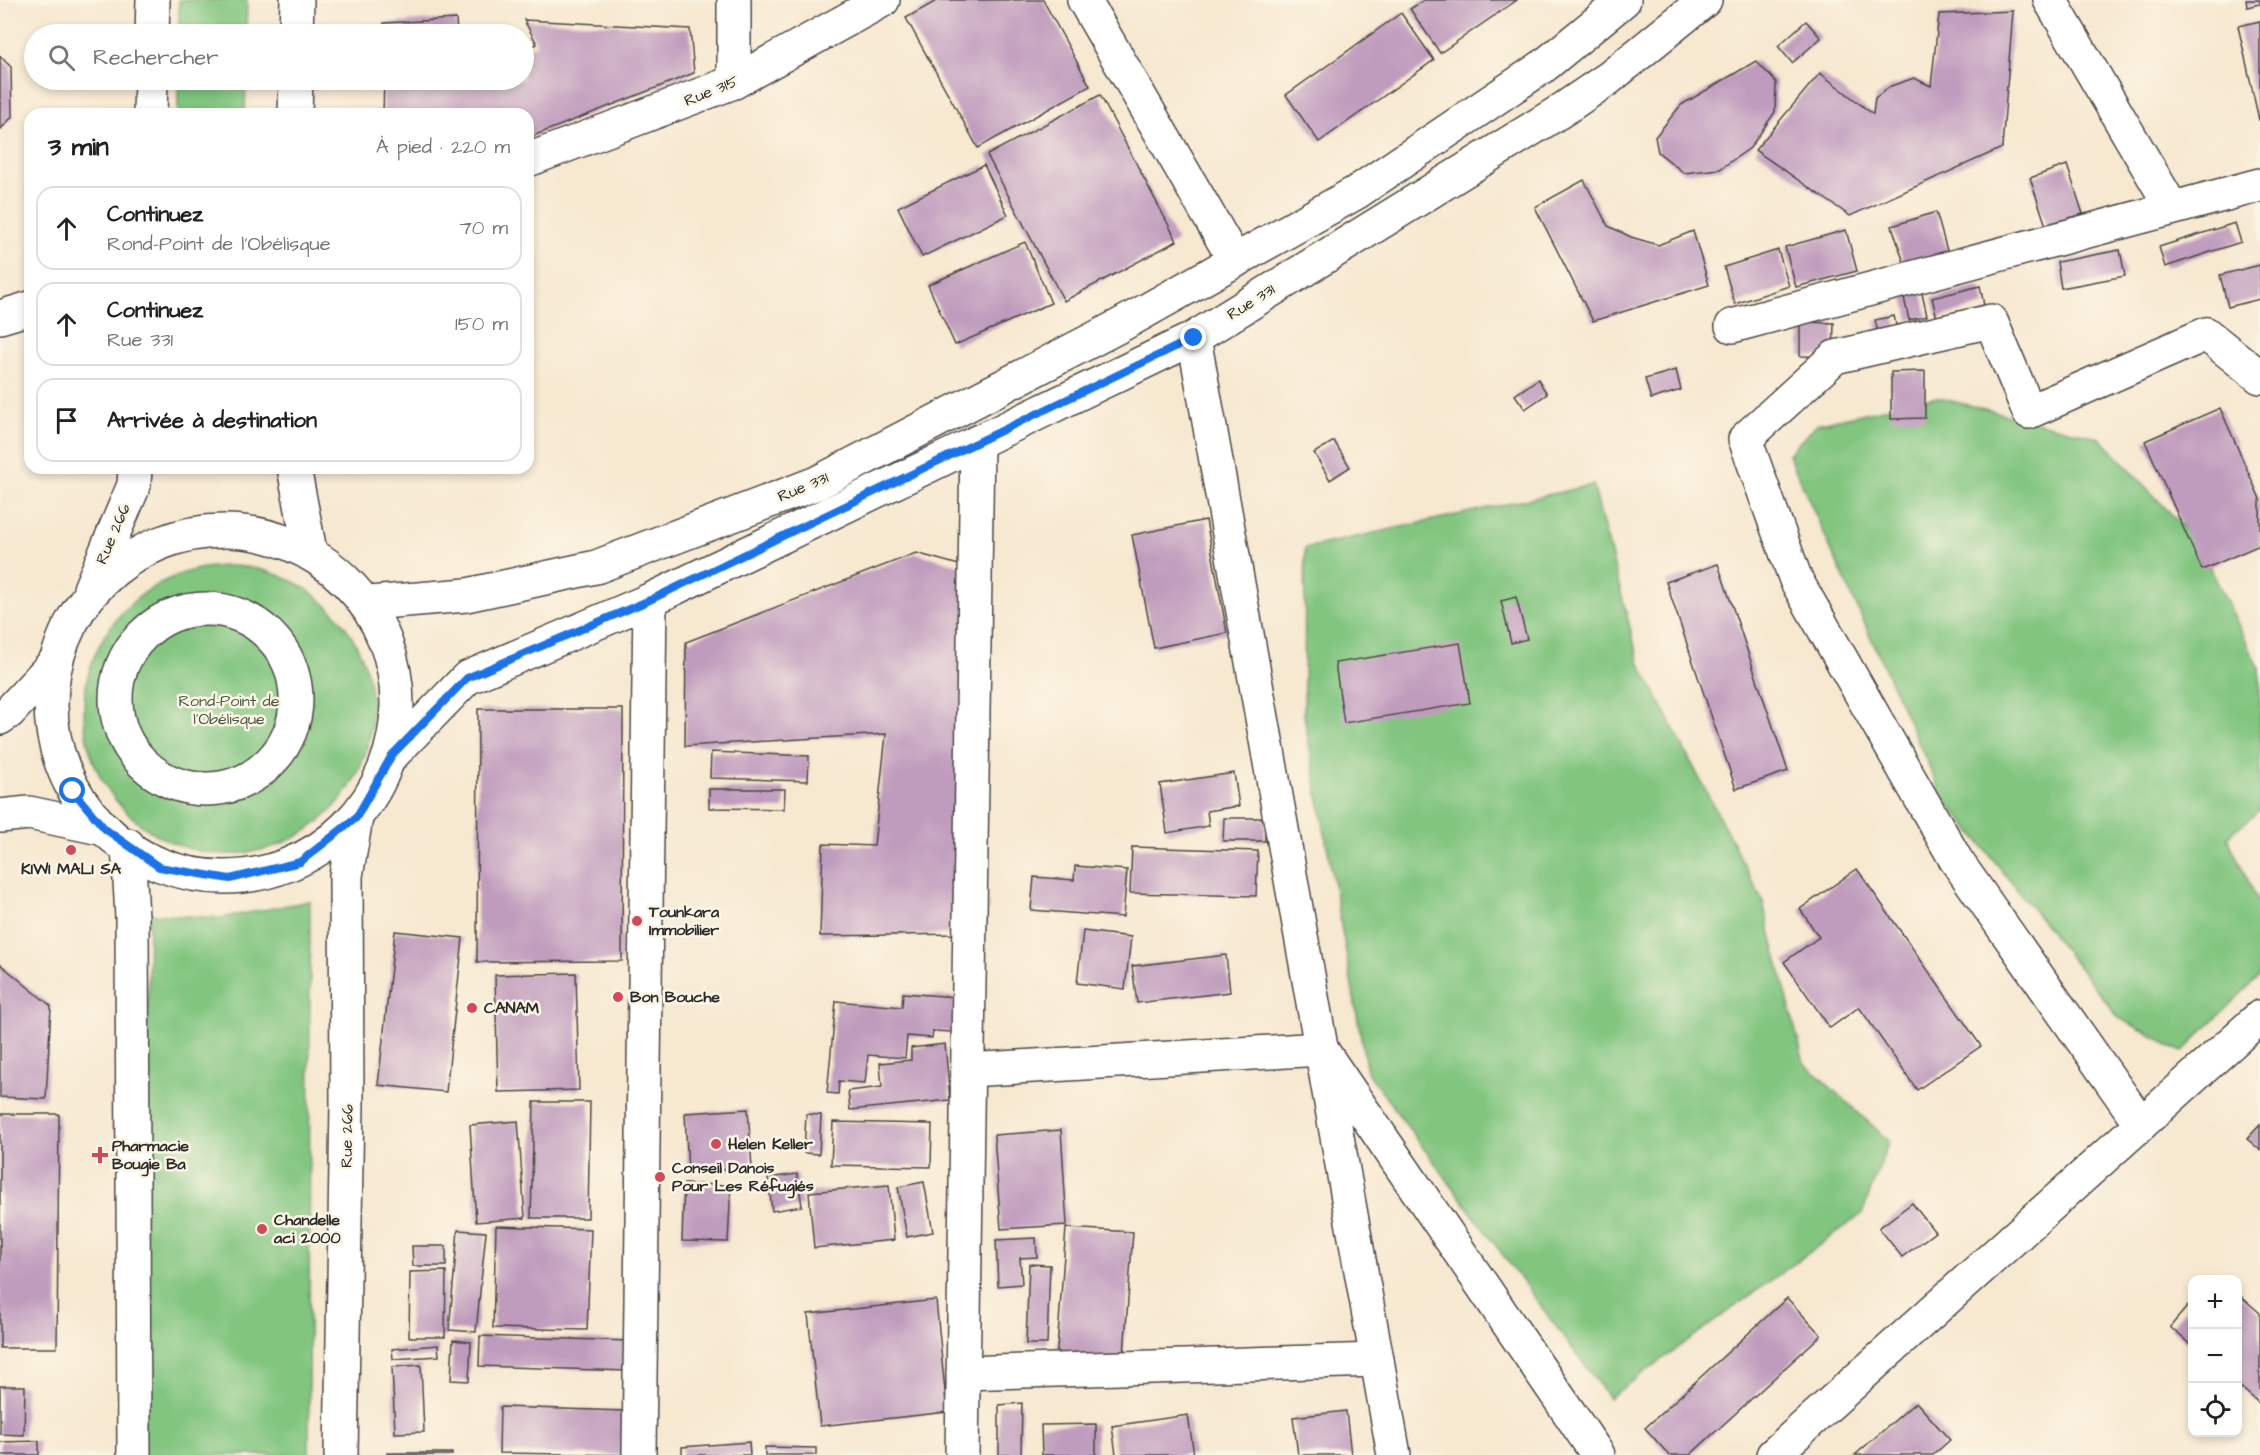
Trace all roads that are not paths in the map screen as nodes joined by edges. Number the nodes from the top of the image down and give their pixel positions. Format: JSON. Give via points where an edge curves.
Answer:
{"nodes":[{"id":1,"x":153,"y":0,"type":"edge"},
{"id":2,"x":297,"y":0,"type":"edge"},
{"id":3,"x":734,"y":0,"type":"edge"},
{"id":4,"x":883,"y":0,"type":"edge"},
{"id":5,"x":1084,"y":0,"type":"edge"},
{"id":6,"x":1624,"y":0,"type":"edge"},
{"id":7,"x":1705,"y":0,"type":"edge"},
{"id":8,"x":2050,"y":0,"type":"edge"},
{"id":9,"x":152,"y":24,"type":"edge"},
{"id":10,"x":296,"y":24,"type":"edge"},
{"id":11,"x":734,"y":82,"type":"junction"},
{"id":12,"x":151,"y":90,"type":"edge"},
{"id":13,"x":296,"y":90,"type":"edge"},
{"id":14,"x":150,"y":108,"type":"edge"},
{"id":15,"x":295,"y":108,"type":"edge"},
{"id":16,"x":534,"y":158,"type":"edge"},
{"id":17,"x":2260,"y":185,"type":"edge"},
{"id":18,"x":2172,"y":208,"type":"junction"},
{"id":19,"x":1235,"y":261,"type":"junction"},
{"id":20,"x":24,"y":310,"type":"edge"},
{"id":21,"x":0,"y":317,"type":"edge"},
{"id":22,"x":1732,"y":326,"type":"dead end"},
{"id":23,"x":1194,"y":338,"type":"junction"},
{"id":24,"x":2260,"y":377,"type":"edge"},
{"id":25,"x":977,"y":442,"type":"junction"},
{"id":26,"x":135,"y":474,"type":"edge"},
{"id":27,"x":295,"y":474,"type":"edge"},
{"id":28,"x":310,"y":551,"type":"junction"},
{"id":29,"x":86,"y":600,"type":"junction"},
{"id":30,"x":650,"y":600,"type":"junction"},
{"id":31,"x":369,"y":603,"type":"junction"},
{"id":32,"x":56,"y":661,"type":"junction"},
{"id":33,"x":117,"y":686,"type":"joint"},
{"id":34,"x":0,"y":718,"type":"edge"},
{"id":35,"x":392,"y":755,"type":"junction"},
{"id":36,"x":0,"y":816,"type":"edge"},
{"id":37,"x":356,"y":818,"type":"junction"},
{"id":38,"x":116,"y":837,"type":"junction"},
{"id":39,"x":2260,"y":1017,"type":"edge"},
{"id":40,"x":1321,"y":1049,"type":"junction"},
{"id":41,"x":968,"y":1070,"type":"junction"},
{"id":42,"x":2141,"y":1124,"type":"junction"},
{"id":43,"x":1377,"y":1360,"type":"junction"},
{"id":44,"x":963,"y":1373,"type":"junction"},
{"id":45,"x":134,"y":1455,"type":"edge"},
{"id":46,"x":340,"y":1455,"type":"edge"},
{"id":47,"x":639,"y":1455,"type":"edge"},
{"id":48,"x":962,"y":1455,"type":"edge"},
{"id":49,"x":1394,"y":1455,"type":"edge"},
{"id":50,"x":1598,"y":1455,"type":"edge"},
{"id":51,"x":1773,"y":1455,"type":"edge"}],
"edges":[{"from":1,"to":9,"type":"street"},
{"from":2,"to":10,"type":"street"},
{"from":3,"to":11,"type":"street"},
{"from":4,"to":11,"type":"street","name":"Rue 315"},
{"from":5,"to":19,"type":"street"},
{"from":6,"to":19,"type":"street","name":"Rue 331","via":[[1545,65],[1366,185]]},
{"from":7,"to":23,"type":"street","name":"Rue 331","via":[[1609,78],[1559,112]]},
{"from":8,"to":18,"type":"street"},
{"from":11,"to":16,"type":"street","name":"Rue 315"},
{"from":12,"to":14,"type":"street"},
{"from":13,"to":15,"type":"street"},
{"from":17,"to":18,"type":"street"},
{"from":18,"to":22,"type":"street"},
{"from":19,"to":31,"type":"street","name":"Rue 331","via":[[817,483],[596,567],[467,595]]},
{"from":20,"to":21,"type":"street"},
{"from":23,"to":25,"type":"street","name":"Rue 331"},
{"from":23,"to":40,"type":"street"},
{"from":24,"to":42,"type":"street","via":[[2206,334],[2029,412],[1991,321],[1835,357],[1745,439],[1796,580],[1956,860]]},
{"from":25,"to":30,"type":"street","name":"Rue 331"},
{"from":25,"to":41,"type":"street"},
{"from":26,"to":29,"type":"street","name":"Rue 266","via":[[134,485]]},
{"from":27,"to":28,"type":"street"},
{"from":28,"to":29,"type":"street","via":[[251,531],[189,533],[131,558]]},
{"from":28,"to":31,"type":"street"},
{"from":29,"to":32,"type":"street"},
{"from":30,"to":35,"type":"street","name":"Rue 331","via":[[467,678]]},
{"from":30,"to":47,"type":"street"},
{"from":31,"to":35,"type":"street","via":[[398,677]]},
{"from":32,"to":34,"type":"street"},
{"from":32,"to":38,"type":"street","via":[[50,706],[56,750],[73,791]]},
{"from":33,"to":33,"type":"street","via":[[125,658],[142,635],[168,617],[198,608],[230,611],[258,624],[280,646],[294,674],[296,706],[289,736],[271,762],[248,779],[221,789],[193,789],[165,780],[142,764],[126,741],[117,714]]},
{"from":35,"to":37,"type":"street"},
{"from":36,"to":38,"type":"street","via":[[29,813]]},
{"from":37,"to":38,"type":"street","via":[[300,862],[230,879],[159,867]]},
{"from":37,"to":46,"type":"street","name":"Rue 266","via":[[346,876],[347,1104]]},
{"from":38,"to":45,"type":"street","via":[[132,917]]},
{"from":39,"to":42,"type":"street"},
{"from":40,"to":41,"type":"street"},
{"from":40,"to":43,"type":"street"},
{"from":40,"to":50,"type":"street"},
{"from":41,"to":44,"type":"street"},
{"from":42,"to":51,"type":"street"},
{"from":43,"to":44,"type":"street"},
{"from":43,"to":49,"type":"street"},
{"from":44,"to":48,"type":"street"}]}
